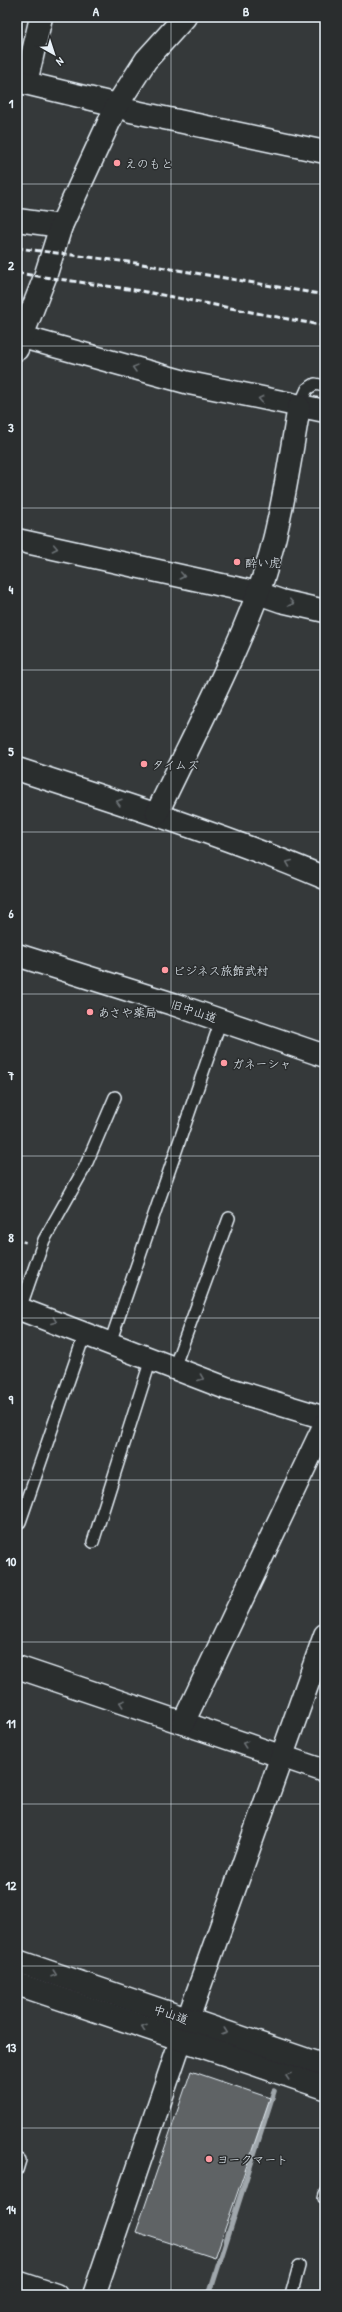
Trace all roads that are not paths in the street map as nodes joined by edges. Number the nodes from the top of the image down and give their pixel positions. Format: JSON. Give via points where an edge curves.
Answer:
{"nodes":[{"id":1,"x":41,"y":17,"type":"edge"},
{"id":2,"x":185,"y":17,"type":"edge"},
{"id":3,"x":22,"y":82,"type":"edge"},
{"id":4,"x":117,"y":105,"type":"junction"},
{"id":5,"x":325,"y":152,"type":"edge"},
{"id":6,"x":17,"y":220,"type":"edge"},
{"id":7,"x":61,"y":226,"type":"junction"},
{"id":8,"x":20,"y":343,"type":"edge"},
{"id":9,"x":325,"y":386,"type":"edge"},
{"id":10,"x":299,"y":407,"type":"junction"},
{"id":11,"x":325,"y":411,"type":"edge"},
{"id":12,"x":17,"y":540,"type":"edge"},
{"id":13,"x":258,"y":592,"type":"junction"},
{"id":14,"x":325,"y":611,"type":"edge"},
{"id":15,"x":17,"y":769,"type":"edge"},
{"id":16,"x":157,"y":813,"type":"junction"},
{"id":17,"x":325,"y":878,"type":"edge"},
{"id":18,"x":17,"y":955,"type":"edge"},
{"id":19,"x":221,"y":1020,"type":"junction"},
{"id":20,"x":325,"y":1056,"type":"edge"},
{"id":21,"x":114,"y":1097,"type":"dead end"},
{"id":22,"x":229,"y":1218,"type":"dead end"},
{"id":23,"x":19,"y":1308,"type":"edge"},
{"id":24,"x":85,"y":1333,"type":"junction"},
{"id":25,"x":110,"y":1343,"type":"junction"},
{"id":26,"x":151,"y":1359,"type":"junction"},
{"id":27,"x":174,"y":1368,"type":"junction"},
{"id":28,"x":325,"y":1418,"type":"edge"},
{"id":29,"x":325,"y":1424,"type":"edge"},
{"id":30,"x":20,"y":1522,"type":"dead end"},
{"id":31,"x":93,"y":1542,"type":"dead end"},
{"id":32,"x":325,"y":1635,"type":"edge"},
{"id":33,"x":17,"y":1667,"type":"edge"},
{"id":34,"x":183,"y":1723,"type":"junction"},
{"id":35,"x":282,"y":1756,"type":"junction"},
{"id":36,"x":325,"y":1771,"type":"edge"},
{"id":37,"x":17,"y":1961,"type":"edge"},
{"id":38,"x":17,"y":1984,"type":"edge"},
{"id":39,"x":188,"y":2020,"type":"junction"},
{"id":40,"x":181,"y":2040,"type":"junction"},
{"id":41,"x":325,"y":2066,"type":"edge"},
{"id":42,"x":325,"y":2088,"type":"edge"},
{"id":43,"x":299,"y":2266,"type":"dead end"},
{"id":44,"x":17,"y":2282,"type":"edge"},
{"id":45,"x":56,"y":2295,"type":"edge"},
{"id":46,"x":94,"y":2295,"type":"edge"},
{"id":47,"x":291,"y":2295,"type":"edge"}],
"edges":[{"from":1,"to":3,"type":"main road"},
{"from":2,"to":4,"type":"main road","via":[[146,60]]},
{"from":3,"to":4,"type":"main road"},
{"from":4,"to":5,"type":"main road","via":[[131,111]]},
{"from":4,"to":7,"type":"main road"},
{"from":6,"to":7,"type":"main road"},
{"from":7,"to":8,"type":"main road","via":[[45,278]]},
{"from":10,"to":8,"type":"main road","one_way":true},
{"from":9,"to":10,"type":"lane","via":[[315,384],[307,389]]},
{"from":10,"to":11,"type":"main road"},
{"from":10,"to":13,"type":"main road","via":[[278,527]]},
{"from":12,"to":13,"type":"main road","one_way":true},
{"from":13,"to":14,"type":"main road","one_way":true,"via":[[281,601]]},
{"from":13,"to":16,"type":"main road","via":[[239,639]]},
{"from":16,"to":15,"type":"main road","one_way":true},
{"from":17,"to":16,"type":"main road","one_way":true},
{"from":18,"to":19,"type":"main road","name":"旧中山道"},
{"from":19,"to":20,"type":"main road","name":"旧中山道"},
{"from":19,"to":25,"type":"lane"},
{"from":21,"to":23,"type":"lane","via":[[86,1167],[44,1240]]},
{"from":22,"to":27,"type":"lane"},
{"from":23,"to":24,"type":"main road","one_way":true},
{"from":24,"to":25,"type":"main road"},
{"from":24,"to":30,"type":"lane"},
{"from":25,"to":26,"type":"main road"},
{"from":26,"to":27,"type":"main road"},
{"from":26,"to":31,"type":"lane"},
{"from":27,"to":28,"type":"main road","one_way":true,"via":[[226,1388]]},
{"from":29,"to":34,"type":"main road"},
{"from":32,"to":35,"type":"main road"},
{"from":34,"to":33,"type":"main road","one_way":true},
{"from":35,"to":34,"type":"main road","one_way":true},
{"from":35,"to":36,"type":"main road"},
{"from":35,"to":39,"type":"main road"},
{"from":37,"to":39,"type":"main road","name":"中山道","one_way":true},
{"from":40,"to":38,"type":"main road","name":"中山道","one_way":true},
{"from":39,"to":40,"type":"main road"},
{"from":39,"to":41,"type":"main road","name":"中山道","one_way":true},
{"from":42,"to":40,"type":"main road","name":"中山道","one_way":true},
{"from":40,"to":46,"type":"main road"},
{"from":43,"to":47,"type":"lane"},
{"from":44,"to":45,"type":"main road"}]}
